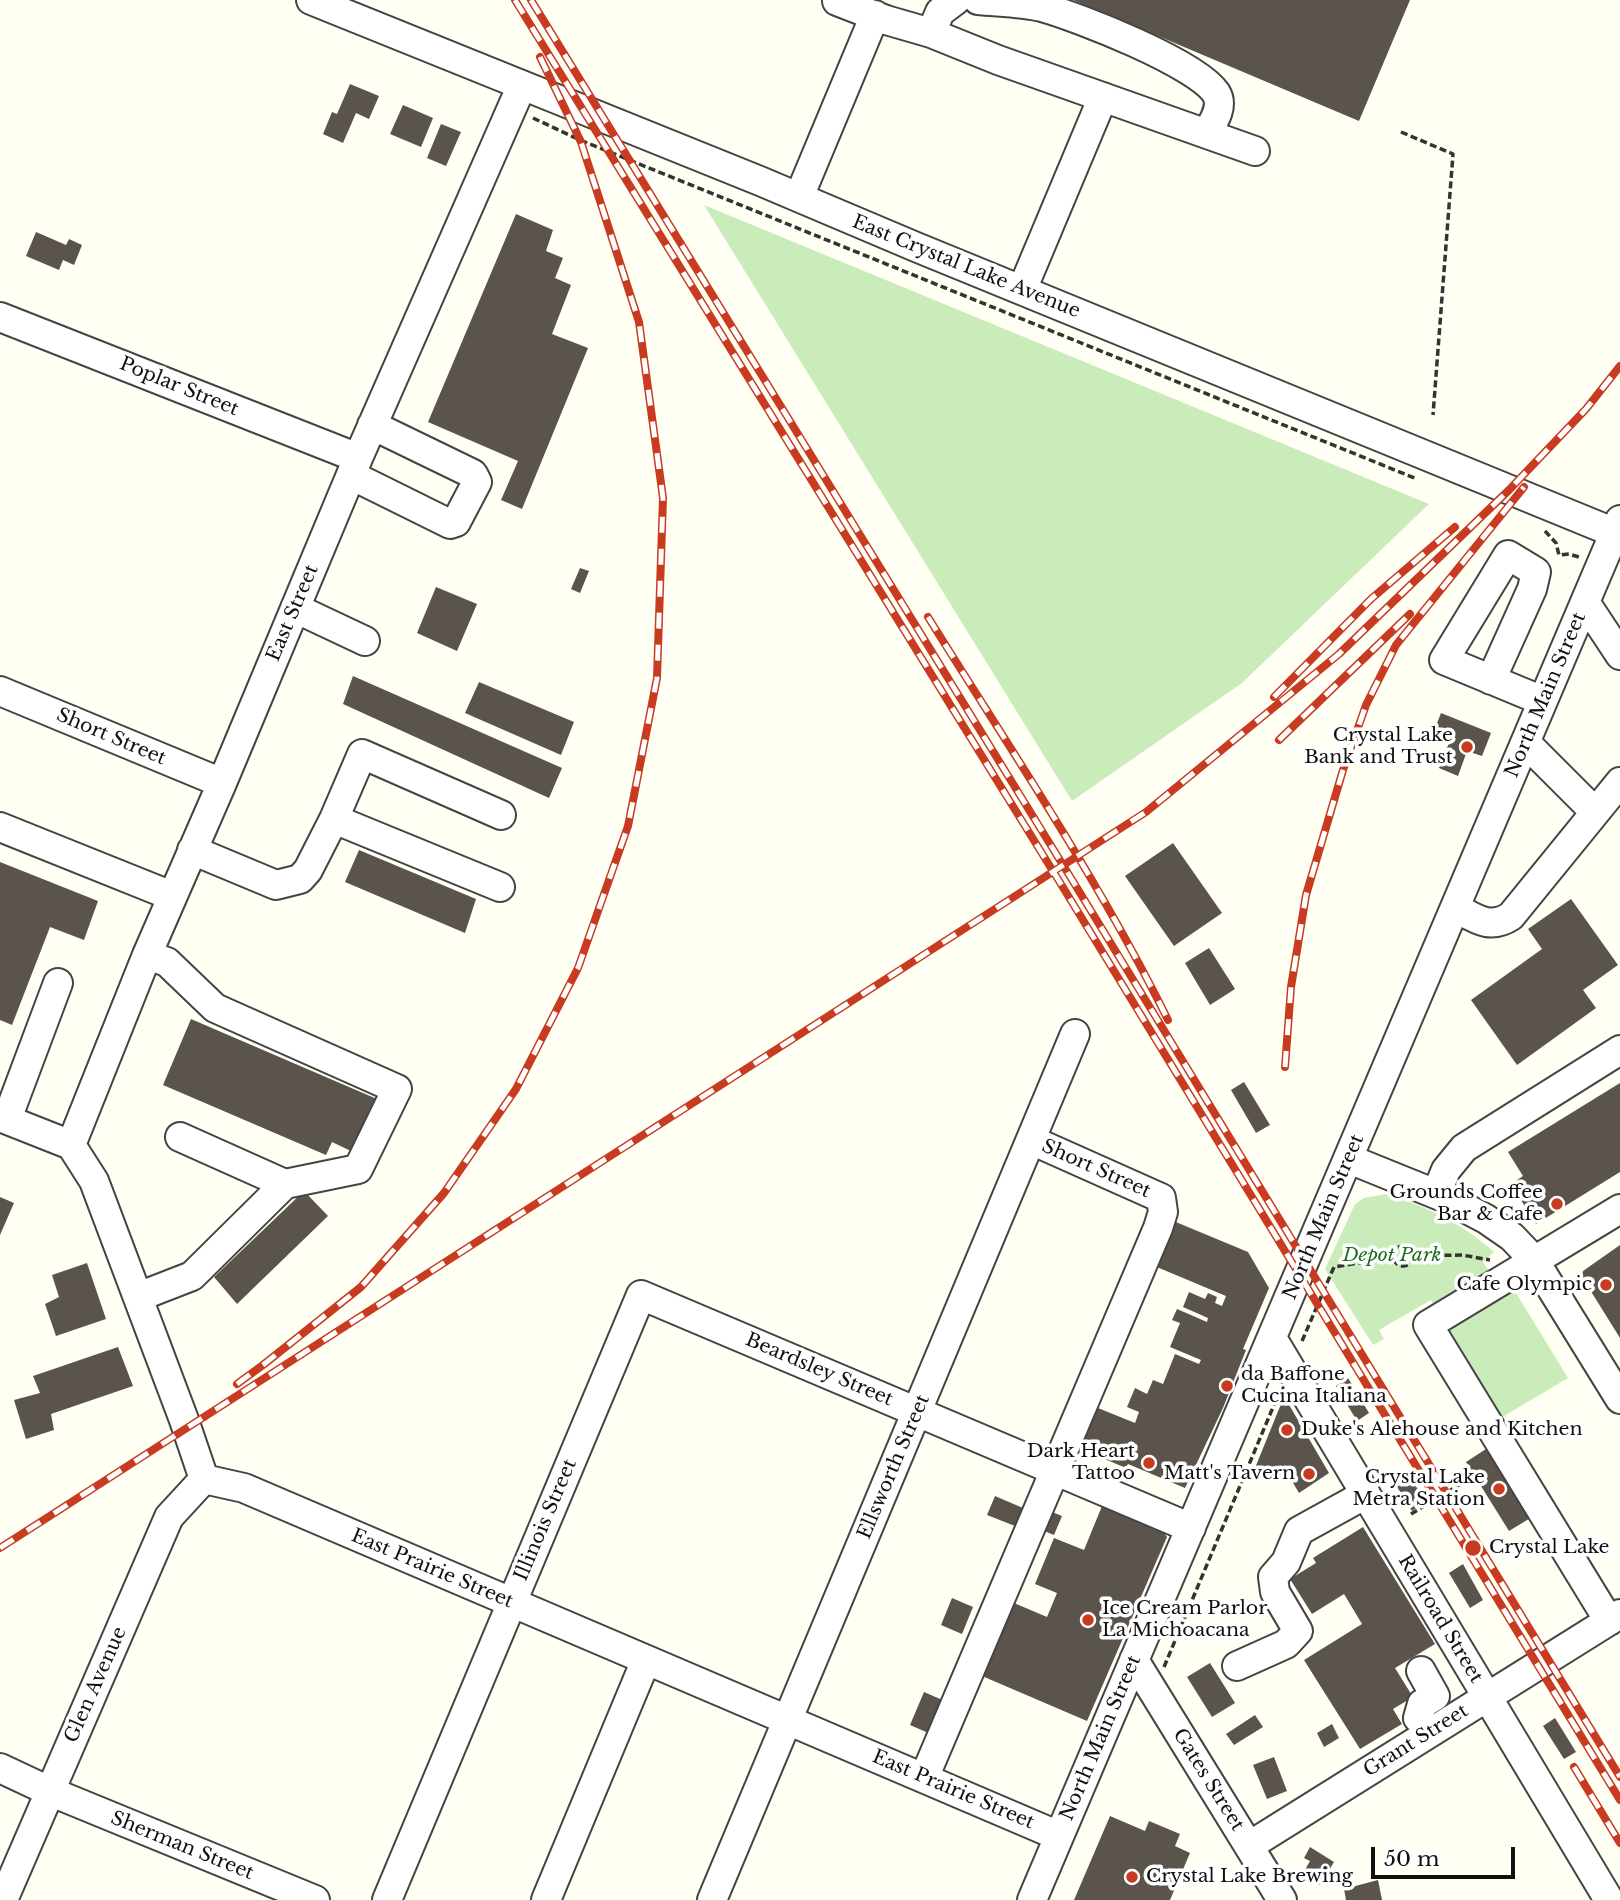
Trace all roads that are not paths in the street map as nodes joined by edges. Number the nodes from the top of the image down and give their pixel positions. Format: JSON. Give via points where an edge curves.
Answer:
{"nodes":[{"id":1,"x":312,"y":0,"type":"edge"},
{"id":2,"x":956,"y":0,"type":"edge"},
{"id":3,"x":978,"y":0,"type":"edge"},
{"id":4,"x":837,"y":1,"type":"edge"},
{"id":5,"x":875,"y":15,"type":"junction"},
{"id":6,"x":931,"y":33,"type":"junction"},
{"id":7,"x":517,"y":97,"type":"junction"},
{"id":8,"x":1103,"y":97,"type":"junction"},
{"id":9,"x":1207,"y":132,"type":"junction"},
{"id":10,"x":1255,"y":150,"type":"dead end"},
{"id":11,"x":799,"y":197,"type":"junction"},
{"id":12,"x":1022,"y":290,"type":"junction"},
{"id":13,"x":0,"y":317,"type":"edge"},
{"id":14,"x":372,"y":425,"type":"junction"},
{"id":15,"x":354,"y":467,"type":"junction"},
{"id":16,"x":1618,"y":529,"type":"edge"},
{"id":17,"x":1585,"y":602,"type":"junction"},
{"id":18,"x":295,"y":608,"type":"junction"},
{"id":19,"x":365,"y":641,"type":"dead end"},
{"id":20,"x":1620,"y":655,"type":"edge"},
{"id":21,"x":1491,"y":680,"type":"dead end"},
{"id":22,"x":0,"y":691,"type":"edge"},
{"id":23,"x":1543,"y":701,"type":"junction"},
{"id":24,"x":1526,"y":743,"type":"junction"},
{"id":25,"x":1620,"y":782,"type":"edge"},
{"id":26,"x":222,"y":783,"type":"junction"},
{"id":27,"x":1595,"y":812,"type":"junction"},
{"id":28,"x":501,"y":815,"type":"dead end"},
{"id":29,"x":334,"y":819,"type":"junction"},
{"id":30,"x":0,"y":827,"type":"edge"},
{"id":31,"x":192,"y":850,"type":"junction"},
{"id":32,"x":500,"y":887,"type":"dead end"},
{"id":33,"x":172,"y":896,"type":"junction"},
{"id":34,"x":1456,"y":908,"type":"junction"},
{"id":35,"x":146,"y":955,"type":"junction"},
{"id":36,"x":58,"y":983,"type":"dead end"},
{"id":37,"x":1075,"y":1034,"type":"dead end"},
{"id":38,"x":1620,"y":1050,"type":"edge"},
{"id":39,"x":4,"y":1118,"type":"edge"},
{"id":40,"x":180,"y":1137,"type":"dead end"},
{"id":41,"x":1031,"y":1140,"type":"junction"},
{"id":42,"x":71,"y":1145,"type":"junction"},
{"id":43,"x":1349,"y":1159,"type":"junction"},
{"id":44,"x":285,"y":1184,"type":"junction"},
{"id":45,"x":1436,"y":1194,"type":"junction"},
{"id":46,"x":1620,"y":1209,"type":"edge"},
{"id":47,"x":1534,"y":1260,"type":"junction"},
{"id":48,"x":641,"y":1295,"type":"joint"},
{"id":49,"x":138,"y":1297,"type":"junction"},
{"id":50,"x":1272,"y":1338,"type":"junction"},
{"id":51,"x":1620,"y":1399,"type":"edge"},
{"id":52,"x":917,"y":1411,"type":"junction"},
{"id":53,"x":1054,"y":1468,"type":"junction"},
{"id":54,"x":204,"y":1479,"type":"junction"},
{"id":55,"x":1366,"y":1494,"type":"junction"},
{"id":56,"x":1191,"y":1528,"type":"junction"},
{"id":57,"x":511,"y":1603,"type":"junction"},
{"id":58,"x":1614,"y":1618,"type":"edge"},
{"id":59,"x":646,"y":1660,"type":"junction"},
{"id":60,"x":1135,"y":1660,"type":"junction"},
{"id":61,"x":1237,"y":1666,"type":"dead end"},
{"id":62,"x":1421,"y":1671,"type":"dead end"},
{"id":63,"x":1487,"y":1696,"type":"junction"},
{"id":64,"x":788,"y":1720,"type":"junction"},
{"id":65,"x":1430,"y":1732,"type":"junction"},
{"id":66,"x":0,"y":1768,"type":"edge"},
{"id":67,"x":924,"y":1778,"type":"junction"},
{"id":68,"x":49,"y":1791,"type":"junction"},
{"id":69,"x":1059,"y":1836,"type":"junction"},
{"id":70,"x":1249,"y":1846,"type":"junction"},
{"id":71,"x":3,"y":1900,"type":"edge"},
{"id":72,"x":315,"y":1900,"type":"edge"},
{"id":73,"x":387,"y":1900,"type":"edge"},
{"id":74,"x":546,"y":1900,"type":"edge"},
{"id":75,"x":712,"y":1900,"type":"edge"},
{"id":76,"x":1032,"y":1900,"type":"edge"},
{"id":77,"x":1282,"y":1900,"type":"edge"},
{"id":78,"x":1609,"y":1900,"type":"edge"}],
"edges":[{"from":1,"to":7,"type":"street","name":"East Crystal Lake Avenue"},
{"from":2,"to":6,"type":"street","via":[[940,12]]},
{"from":3,"to":9,"type":"street","via":[[1041,7],[1148,48],[1198,75],[1217,94],[1217,115]]},
{"from":4,"to":5,"type":"street"},
{"from":5,"to":6,"type":"street"},
{"from":5,"to":11,"type":"street"},
{"from":6,"to":8,"type":"street"},
{"from":7,"to":11,"type":"street","name":"East Crystal Lake Avenue"},
{"from":7,"to":14,"type":"street","name":"East Street"},
{"from":8,"to":9,"type":"street"},
{"from":8,"to":12,"type":"street"},
{"from":9,"to":10,"type":"street"},
{"from":11,"to":12,"type":"street","name":"East Crystal Lake Avenue"},
{"from":12,"to":16,"type":"street","name":"East Crystal Lake Avenue"},
{"from":13,"to":15,"type":"street","name":"Poplar Street"},
{"from":14,"to":15,"type":"street","name":"East Street"},
{"from":14,"to":15,"type":"street","name":"Poplar Street","via":[[473,474],[477,482],[456,522],[450,524]]},
{"from":15,"to":18,"type":"street","name":"East Street"},
{"from":16,"to":17,"type":"street","name":"North Main Street"},
{"from":17,"to":20,"type":"street"},
{"from":17,"to":23,"type":"street","name":"North Main Street"},
{"from":18,"to":19,"type":"street"},
{"from":18,"to":26,"type":"street","name":"East Street"},
{"from":21,"to":23,"type":"street"},
{"from":22,"to":26,"type":"street","name":"Short Street"},
{"from":23,"to":24,"type":"street","name":"North Main Street"},
{"from":24,"to":27,"type":"street"},
{"from":24,"to":34,"type":"street","name":"North Main Street"},
{"from":25,"to":27,"type":"street"},
{"from":26,"to":31,"type":"street","name":"East Street"},
{"from":27,"to":34,"type":"street","via":[[1511,916],[1499,924],[1488,923]]},
{"from":28,"to":29,"type":"street","via":[[362,754]]},
{"from":29,"to":31,"type":"street","via":[[308,870],[290,883],[276,885]]},
{"from":29,"to":32,"type":"street"},
{"from":30,"to":33,"type":"street"},
{"from":31,"to":33,"type":"street","name":"East Street"},
{"from":33,"to":35,"type":"street","name":"East Street"},
{"from":34,"to":43,"type":"street","name":"North Main Street"},
{"from":35,"to":42,"type":"street","name":"East Street"},
{"from":35,"to":44,"type":"street","via":[[167,962],[215,1008],[397,1089],[358,1169]]},
{"from":36,"to":39,"type":"street"},
{"from":37,"to":41,"type":"street","name":"Ellsworth Street"},
{"from":38,"to":45,"type":"street","via":[[1464,1148],[1446,1170]]},
{"from":39,"to":42,"type":"street"},
{"from":40,"to":44,"type":"street"},
{"from":41,"to":52,"type":"street","name":"Ellsworth Street"},
{"from":41,"to":53,"type":"street","name":"Short Street","via":[[1161,1198],[1163,1212]]},
{"from":42,"to":49,"type":"street","via":[[94,1181]]},
{"from":43,"to":45,"type":"street"},
{"from":43,"to":50,"type":"street","name":"North Main Street"},
{"from":44,"to":49,"type":"street","via":[[192,1276]]},
{"from":45,"to":47,"type":"street","via":[[1486,1219]]},
{"from":46,"to":47,"type":"street"},
{"from":47,"to":51,"type":"street"},
{"from":47,"to":58,"type":"street","via":[[1428,1325]]},
{"from":48,"to":52,"type":"street","name":"Beardsley Street"},
{"from":48,"to":57,"type":"street","name":"Illinois Street"},
{"from":49,"to":54,"type":"street"},
{"from":50,"to":55,"type":"street","name":"Railroad Street"},
{"from":50,"to":56,"type":"street","name":"North Main Street"},
{"from":52,"to":53,"type":"street","name":"Beardsley Street"},
{"from":52,"to":64,"type":"street","name":"Ellsworth Street"},
{"from":53,"to":56,"type":"street","name":"Beardsley Street"},
{"from":53,"to":67,"type":"street"},
{"from":54,"to":57,"type":"street","name":"East Prairie Street","via":[[244,1488]]},
{"from":54,"to":68,"type":"street","name":"Glen Avenue","via":[[169,1517]]},
{"from":55,"to":61,"type":"street","via":[[1299,1531],[1286,1562],[1273,1577],[1275,1592],[1298,1631],[1286,1644]]},
{"from":55,"to":63,"type":"street","name":"Railroad Street"},
{"from":56,"to":60,"type":"street","name":"North Main Street"},
{"from":57,"to":59,"type":"street","name":"East Prairie Street"},
{"from":57,"to":73,"type":"street","name":"Illinois Street"},
{"from":58,"to":63,"type":"street","name":"Grant Street"},
{"from":59,"to":64,"type":"street","name":"East Prairie Street"},
{"from":59,"to":74,"type":"street"},
{"from":60,"to":69,"type":"street","name":"North Main Street"},
{"from":60,"to":70,"type":"street","name":"Gates Street"},
{"from":62,"to":65,"type":"street","via":[[1434,1696],[1422,1704],[1418,1718]]},
{"from":63,"to":65,"type":"street","name":"Grant Street"},
{"from":63,"to":78,"type":"street","name":"Railroad Street"},
{"from":64,"to":67,"type":"street","name":"East Prairie Street"},
{"from":64,"to":75,"type":"street","name":"Ellsworth Street"},
{"from":65,"to":70,"type":"street","name":"Grant Street"},
{"from":66,"to":68,"type":"street","name":"Sherman Street"},
{"from":67,"to":69,"type":"street","name":"East Prairie Street"},
{"from":68,"to":71,"type":"street","name":"Glen Avenue"},
{"from":68,"to":72,"type":"street","name":"Sherman Street"},
{"from":69,"to":76,"type":"street","name":"North Main Street"},
{"from":70,"to":77,"type":"street","name":"Gates Street"}]}
